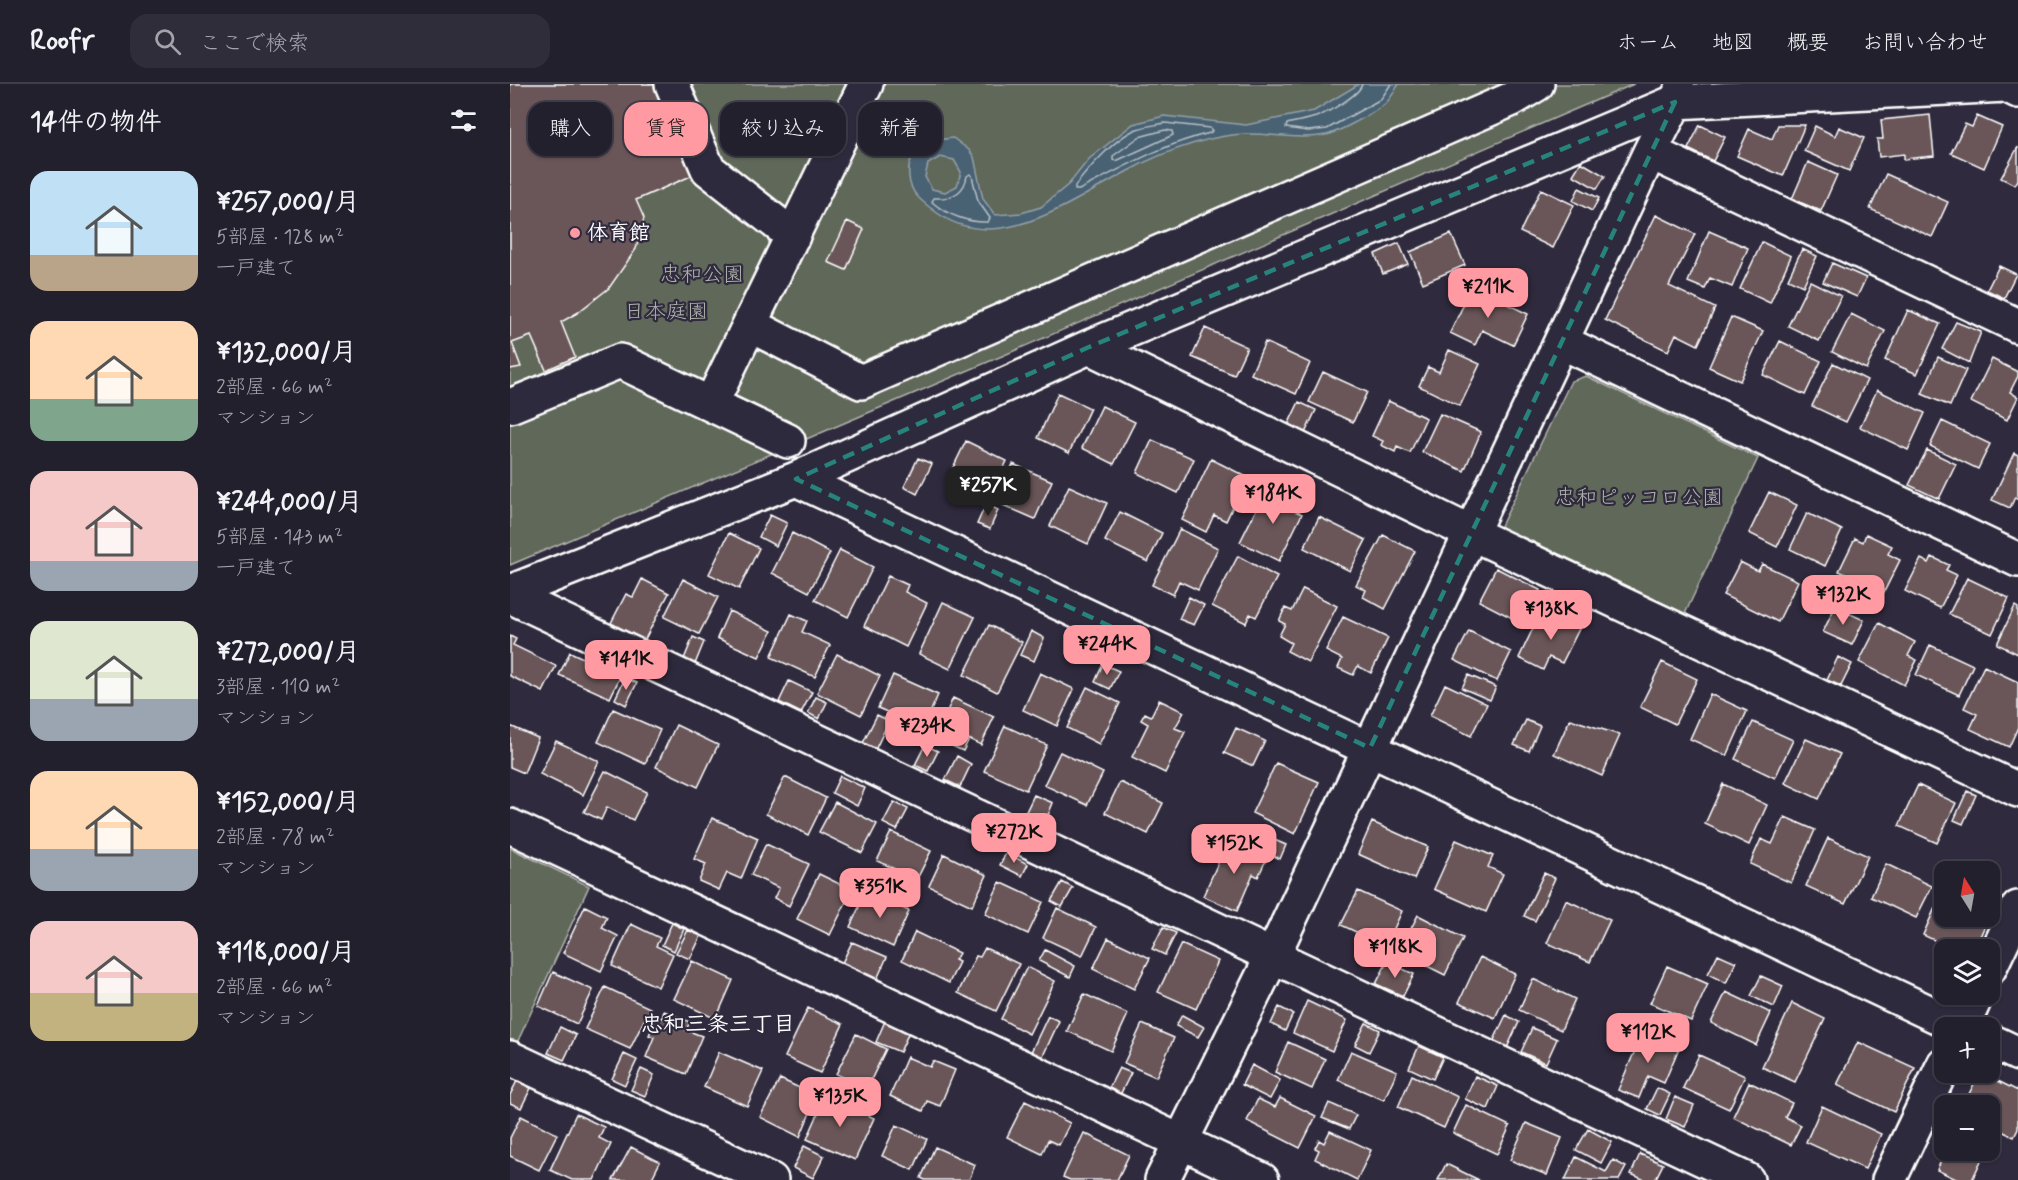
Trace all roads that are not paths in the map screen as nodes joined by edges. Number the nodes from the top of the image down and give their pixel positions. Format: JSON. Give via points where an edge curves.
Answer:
{"nodes":[{"id":1,"x":672,"y":84,"type":"edge"},
{"id":2,"x":866,"y":84,"type":"edge"},
{"id":3,"x":1537,"y":84,"type":"edge"},
{"id":4,"x":2018,"y":91,"type":"edge"},
{"id":5,"x":1680,"y":93,"type":"edge"},
{"id":6,"x":1650,"y":152,"type":"junction"},
{"id":7,"x":793,"y":236,"type":"junction"},
{"id":8,"x":750,"y":325,"type":"junction"},
{"id":9,"x":2018,"y":326,"type":"edge"},
{"id":10,"x":1562,"y":342,"type":"junction"},
{"id":11,"x":1089,"y":347,"type":"junction"},
{"id":12,"x":711,"y":404,"type":"junction"},
{"id":13,"x":510,"y":406,"type":"edge"},
{"id":14,"x":788,"y":441,"type":"dead end"},
{"id":15,"x":796,"y":479,"type":"junction"},
{"id":16,"x":1471,"y":533,"type":"junction"},
{"id":17,"x":2018,"y":560,"type":"edge"},
{"id":18,"x":510,"y":594,"type":"edge"},
{"id":19,"x":1370,"y":748,"type":"junction"},
{"id":20,"x":2018,"y":790,"type":"edge"},
{"id":21,"x":510,"y":826,"type":"edge"},
{"id":22,"x":2018,"y":908,"type":"edge"},
{"id":23,"x":2000,"y":946,"type":"edge"},
{"id":24,"x":1273,"y":955,"type":"junction"},
{"id":25,"x":1941,"y":1017,"type":"edge"},
{"id":26,"x":2000,"y":1045,"type":"edge"},
{"id":27,"x":2018,"y":1054,"type":"edge"},
{"id":28,"x":510,"y":1058,"type":"edge"},
{"id":29,"x":1935,"y":1083,"type":"edge"},
{"id":30,"x":1180,"y":1141,"type":"junction"},
{"id":31,"x":771,"y":1180,"type":"edge"},
{"id":32,"x":1162,"y":1180,"type":"edge"},
{"id":33,"x":1262,"y":1180,"type":"edge"},
{"id":34,"x":1747,"y":1180,"type":"edge"},
{"id":35,"x":1889,"y":1180,"type":"edge"}],
"edges":[{"from":1,"to":7,"type":"street","via":[[708,169]]},
{"from":2,"to":7,"type":"street"},
{"from":3,"to":8,"type":"street","via":[[1512,99],[861,382]]},
{"from":4,"to":5,"type":"street","via":[[2006,85]]},
{"from":5,"to":6,"type":"street"},
{"from":5,"to":11,"type":"street"},
{"from":6,"to":9,"type":"street"},
{"from":6,"to":10,"type":"street"},
{"from":7,"to":8,"type":"street"},
{"from":8,"to":12,"type":"street"},
{"from":10,"to":16,"type":"street"},
{"from":10,"to":17,"type":"street"},
{"from":11,"to":15,"type":"street"},
{"from":11,"to":16,"type":"street"},
{"from":12,"to":13,"type":"street","via":[[620,361]]},
{"from":12,"to":14,"type":"street"},
{"from":15,"to":18,"type":"street"},
{"from":15,"to":19,"type":"street"},
{"from":16,"to":19,"type":"street"},
{"from":16,"to":20,"type":"street"},
{"from":18,"to":24,"type":"street"},
{"from":19,"to":24,"type":"street"},
{"from":19,"to":25,"type":"street"},
{"from":21,"to":30,"type":"street"},
{"from":22,"to":23,"type":"street"},
{"from":24,"to":30,"type":"street"},
{"from":24,"to":34,"type":"street"},
{"from":26,"to":27,"type":"street"},
{"from":28,"to":31,"type":"street"},
{"from":29,"to":35,"type":"street"},
{"from":30,"to":32,"type":"street"},
{"from":30,"to":33,"type":"street"}]}
